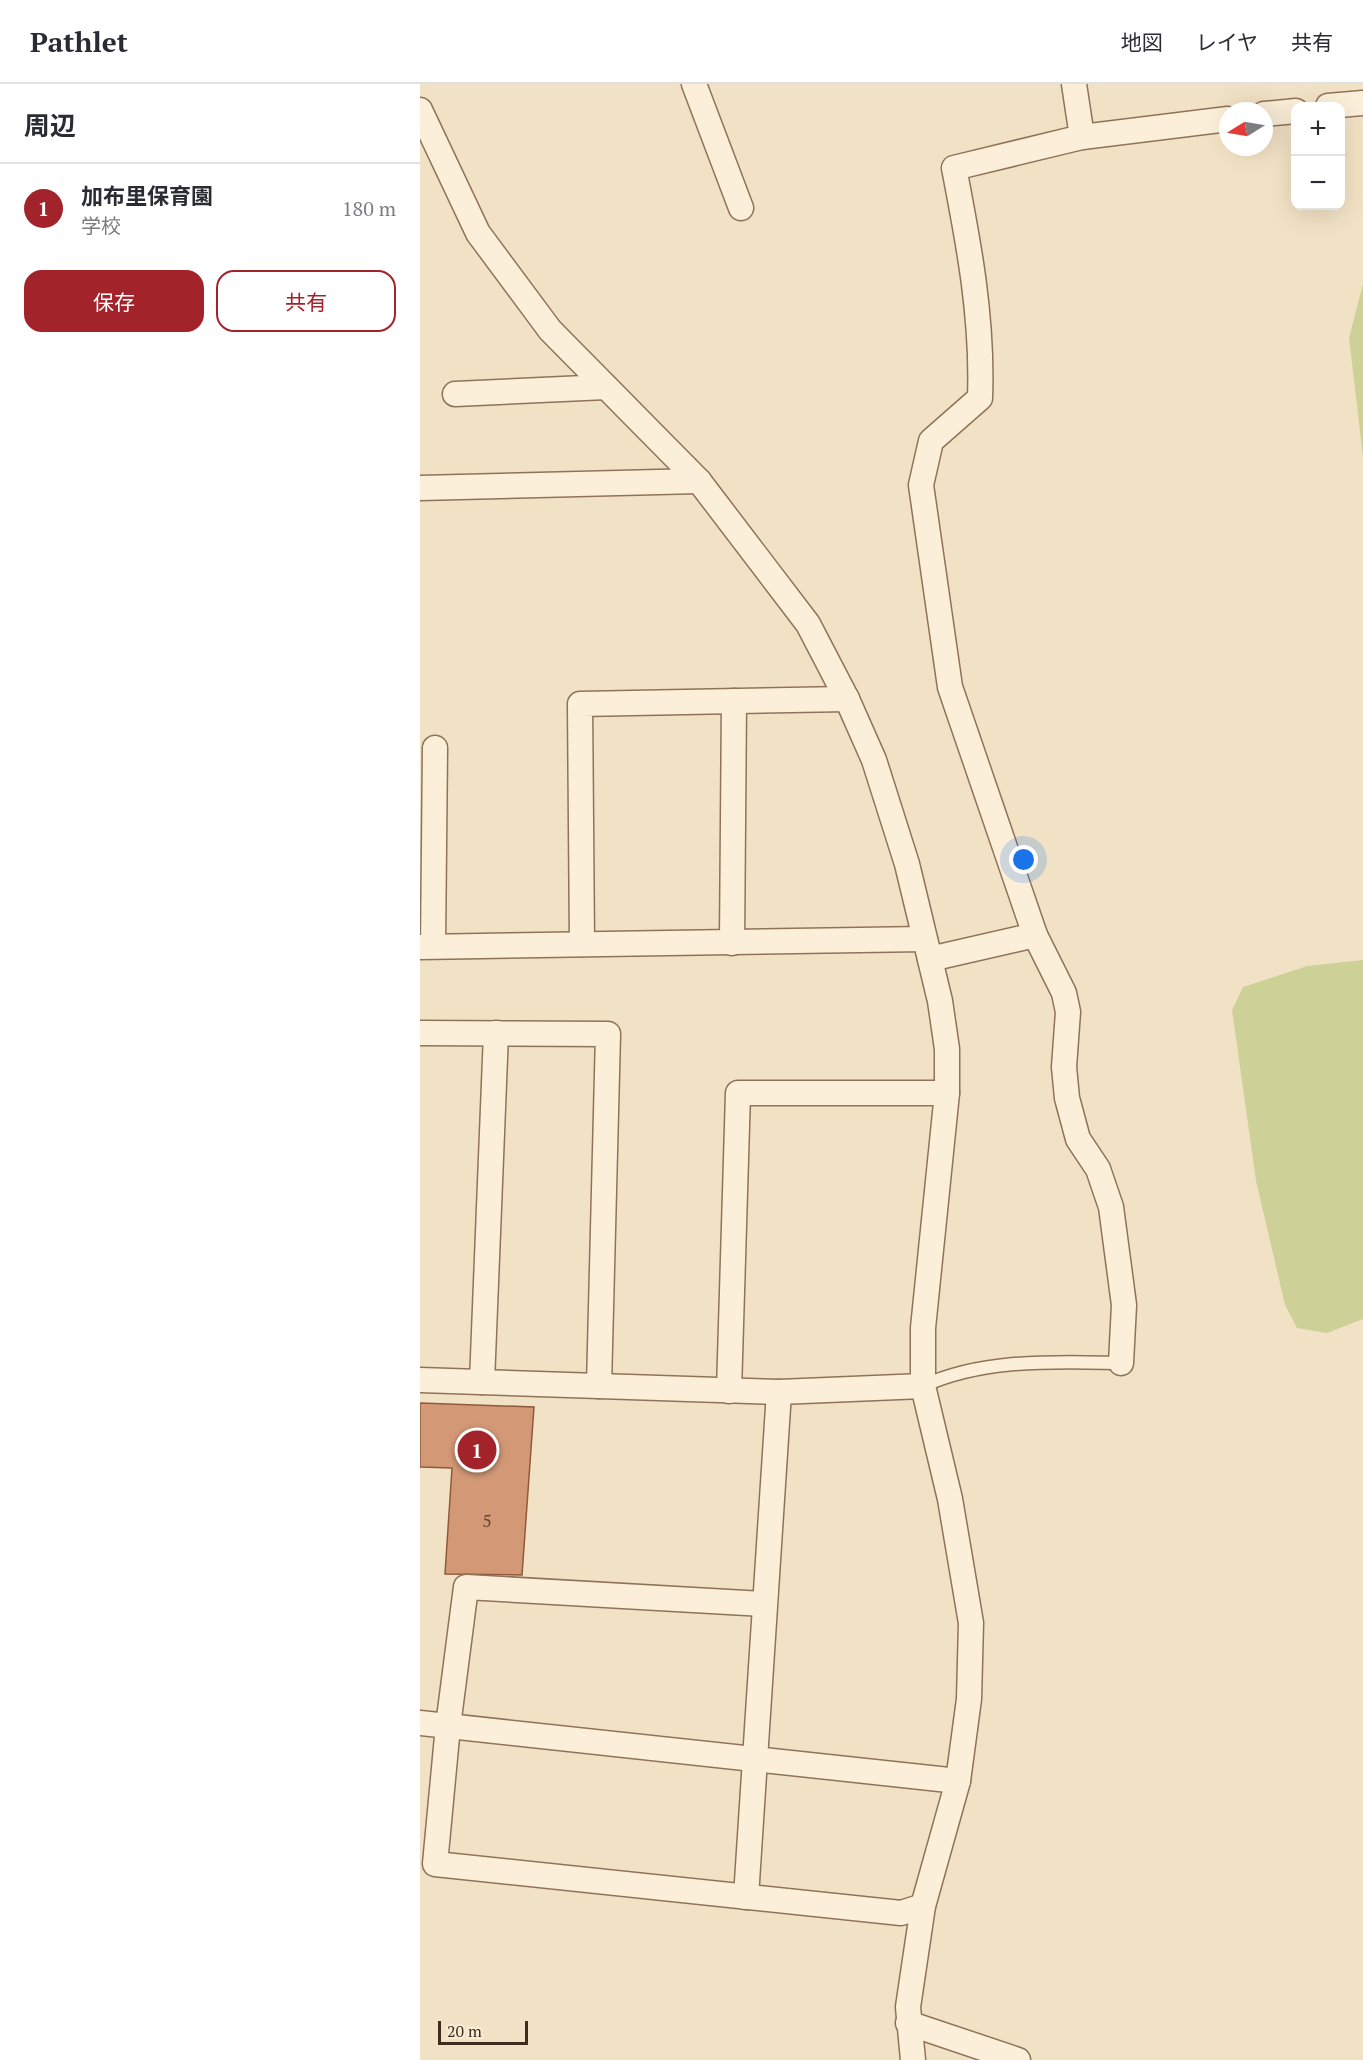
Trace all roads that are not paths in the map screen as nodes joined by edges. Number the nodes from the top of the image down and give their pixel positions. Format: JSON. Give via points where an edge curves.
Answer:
{"nodes":[{"id":1,"x":694,"y":84,"type":"edge"},
{"id":2,"x":1074,"y":84,"type":"edge"},
{"id":3,"x":1363,"y":103,"type":"edge"},
{"id":4,"x":1345,"y":105,"type":"edge"},
{"id":5,"x":420,"y":110,"type":"edge"},
{"id":6,"x":1291,"y":111,"type":"edge"},
{"id":7,"x":1273,"y":113,"type":"edge"},
{"id":8,"x":1219,"y":120,"type":"edge"},
{"id":9,"x":1082,"y":136,"type":"junction"},
{"id":10,"x":741,"y":208,"type":"dead end"},
{"id":11,"x":606,"y":387,"type":"junction"},
{"id":12,"x":455,"y":394,"type":"dead end"},
{"id":13,"x":699,"y":481,"type":"junction"},
{"id":14,"x":420,"y":488,"type":"edge"},
{"id":15,"x":847,"y":699,"type":"junction"},
{"id":16,"x":734,"y":701,"type":"junction"},
{"id":17,"x":435,"y":748,"type":"dead end"},
{"id":18,"x":1035,"y":935,"type":"junction"},
{"id":19,"x":732,"y":943,"type":"junction"},
{"id":20,"x":582,"y":944,"type":"junction"},
{"id":21,"x":426,"y":946,"type":"edge"},
{"id":22,"x":927,"y":949,"type":"junction"},
{"id":23,"x":420,"y":1033,"type":"edge"},
{"id":24,"x":496,"y":1034,"type":"junction"},
{"id":25,"x":947,"y":1093,"type":"junction"},
{"id":26,"x":1121,"y":1363,"type":"joint"},
{"id":27,"x":420,"y":1380,"type":"edge"},
{"id":28,"x":482,"y":1382,"type":"junction"},
{"id":29,"x":599,"y":1386,"type":"junction"},
{"id":30,"x":923,"y":1386,"type":"junction"},
{"id":31,"x":729,"y":1391,"type":"junction"},
{"id":32,"x":779,"y":1392,"type":"junction"},
{"id":33,"x":764,"y":1604,"type":"junction"},
{"id":34,"x":420,"y":1723,"type":"edge"},
{"id":35,"x":448,"y":1726,"type":"junction"},
{"id":36,"x":756,"y":1759,"type":"junction"},
{"id":37,"x":958,"y":1781,"type":"junction"},
{"id":38,"x":746,"y":1897,"type":"junction"},
{"id":39,"x":923,"y":1906,"type":"junction"},
{"id":40,"x":908,"y":2023,"type":"junction"},
{"id":41,"x":913,"y":2060,"type":"edge"},
{"id":42,"x":1018,"y":2060,"type":"edge"}],
"edges":[{"from":1,"to":10,"type":"street"},
{"from":2,"to":9,"type":"street"},
{"from":3,"to":4,"type":"street"},
{"from":5,"to":11,"type":"street","via":[[478,233],[550,330]]},
{"from":6,"to":7,"type":"street"},
{"from":8,"to":9,"type":"street"},
{"from":9,"to":18,"type":"street","via":[[954,168],[975,281],[982,352],[980,398],[931,441],[921,485],[950,687]]},
{"from":11,"to":12,"type":"street"},
{"from":11,"to":13,"type":"street"},
{"from":13,"to":14,"type":"street"},
{"from":13,"to":15,"type":"street","via":[[808,624]]},
{"from":15,"to":16,"type":"street"},
{"from":15,"to":22,"type":"street","via":[[874,760]]},
{"from":16,"to":19,"type":"street"},
{"from":16,"to":20,"type":"street","via":[[580,704]]},
{"from":17,"to":21,"type":"street"},
{"from":18,"to":22,"type":"street"},
{"from":18,"to":26,"type":"street","via":[[1064,993],[1068,1012],[1064,1067],[1078,1139],[1098,1169],[1111,1207],[1124,1305]]},
{"from":19,"to":20,"type":"street"},
{"from":19,"to":22,"type":"street"},
{"from":20,"to":21,"type":"street"},
{"from":22,"to":25,"type":"street","via":[[940,1001]]},
{"from":23,"to":24,"type":"street"},
{"from":24,"to":28,"type":"street"},
{"from":24,"to":29,"type":"street","via":[[608,1034]]},
{"from":25,"to":30,"type":"street","via":[[923,1328]]},
{"from":25,"to":31,"type":"street","via":[[738,1093]]},
{"from":26,"to":30,"type":"lane","via":[[1022,1363],[949,1374]]},
{"from":27,"to":28,"type":"street"},
{"from":28,"to":29,"type":"street"},
{"from":29,"to":31,"type":"street"},
{"from":30,"to":32,"type":"street"},
{"from":30,"to":37,"type":"street","via":[[950,1499],[971,1623],[969,1699]]},
{"from":31,"to":32,"type":"street"},
{"from":32,"to":33,"type":"street"},
{"from":33,"to":35,"type":"street","via":[[466,1587]]},
{"from":33,"to":36,"type":"street"},
{"from":34,"to":35,"type":"street"},
{"from":35,"to":36,"type":"street"},
{"from":35,"to":38,"type":"street","via":[[435,1864]]},
{"from":36,"to":37,"type":"street"},
{"from":36,"to":38,"type":"street"},
{"from":37,"to":39,"type":"street"},
{"from":38,"to":39,"type":"street","via":[[901,1913]]},
{"from":39,"to":40,"type":"street"},
{"from":40,"to":41,"type":"street"},
{"from":40,"to":42,"type":"street"}]}
